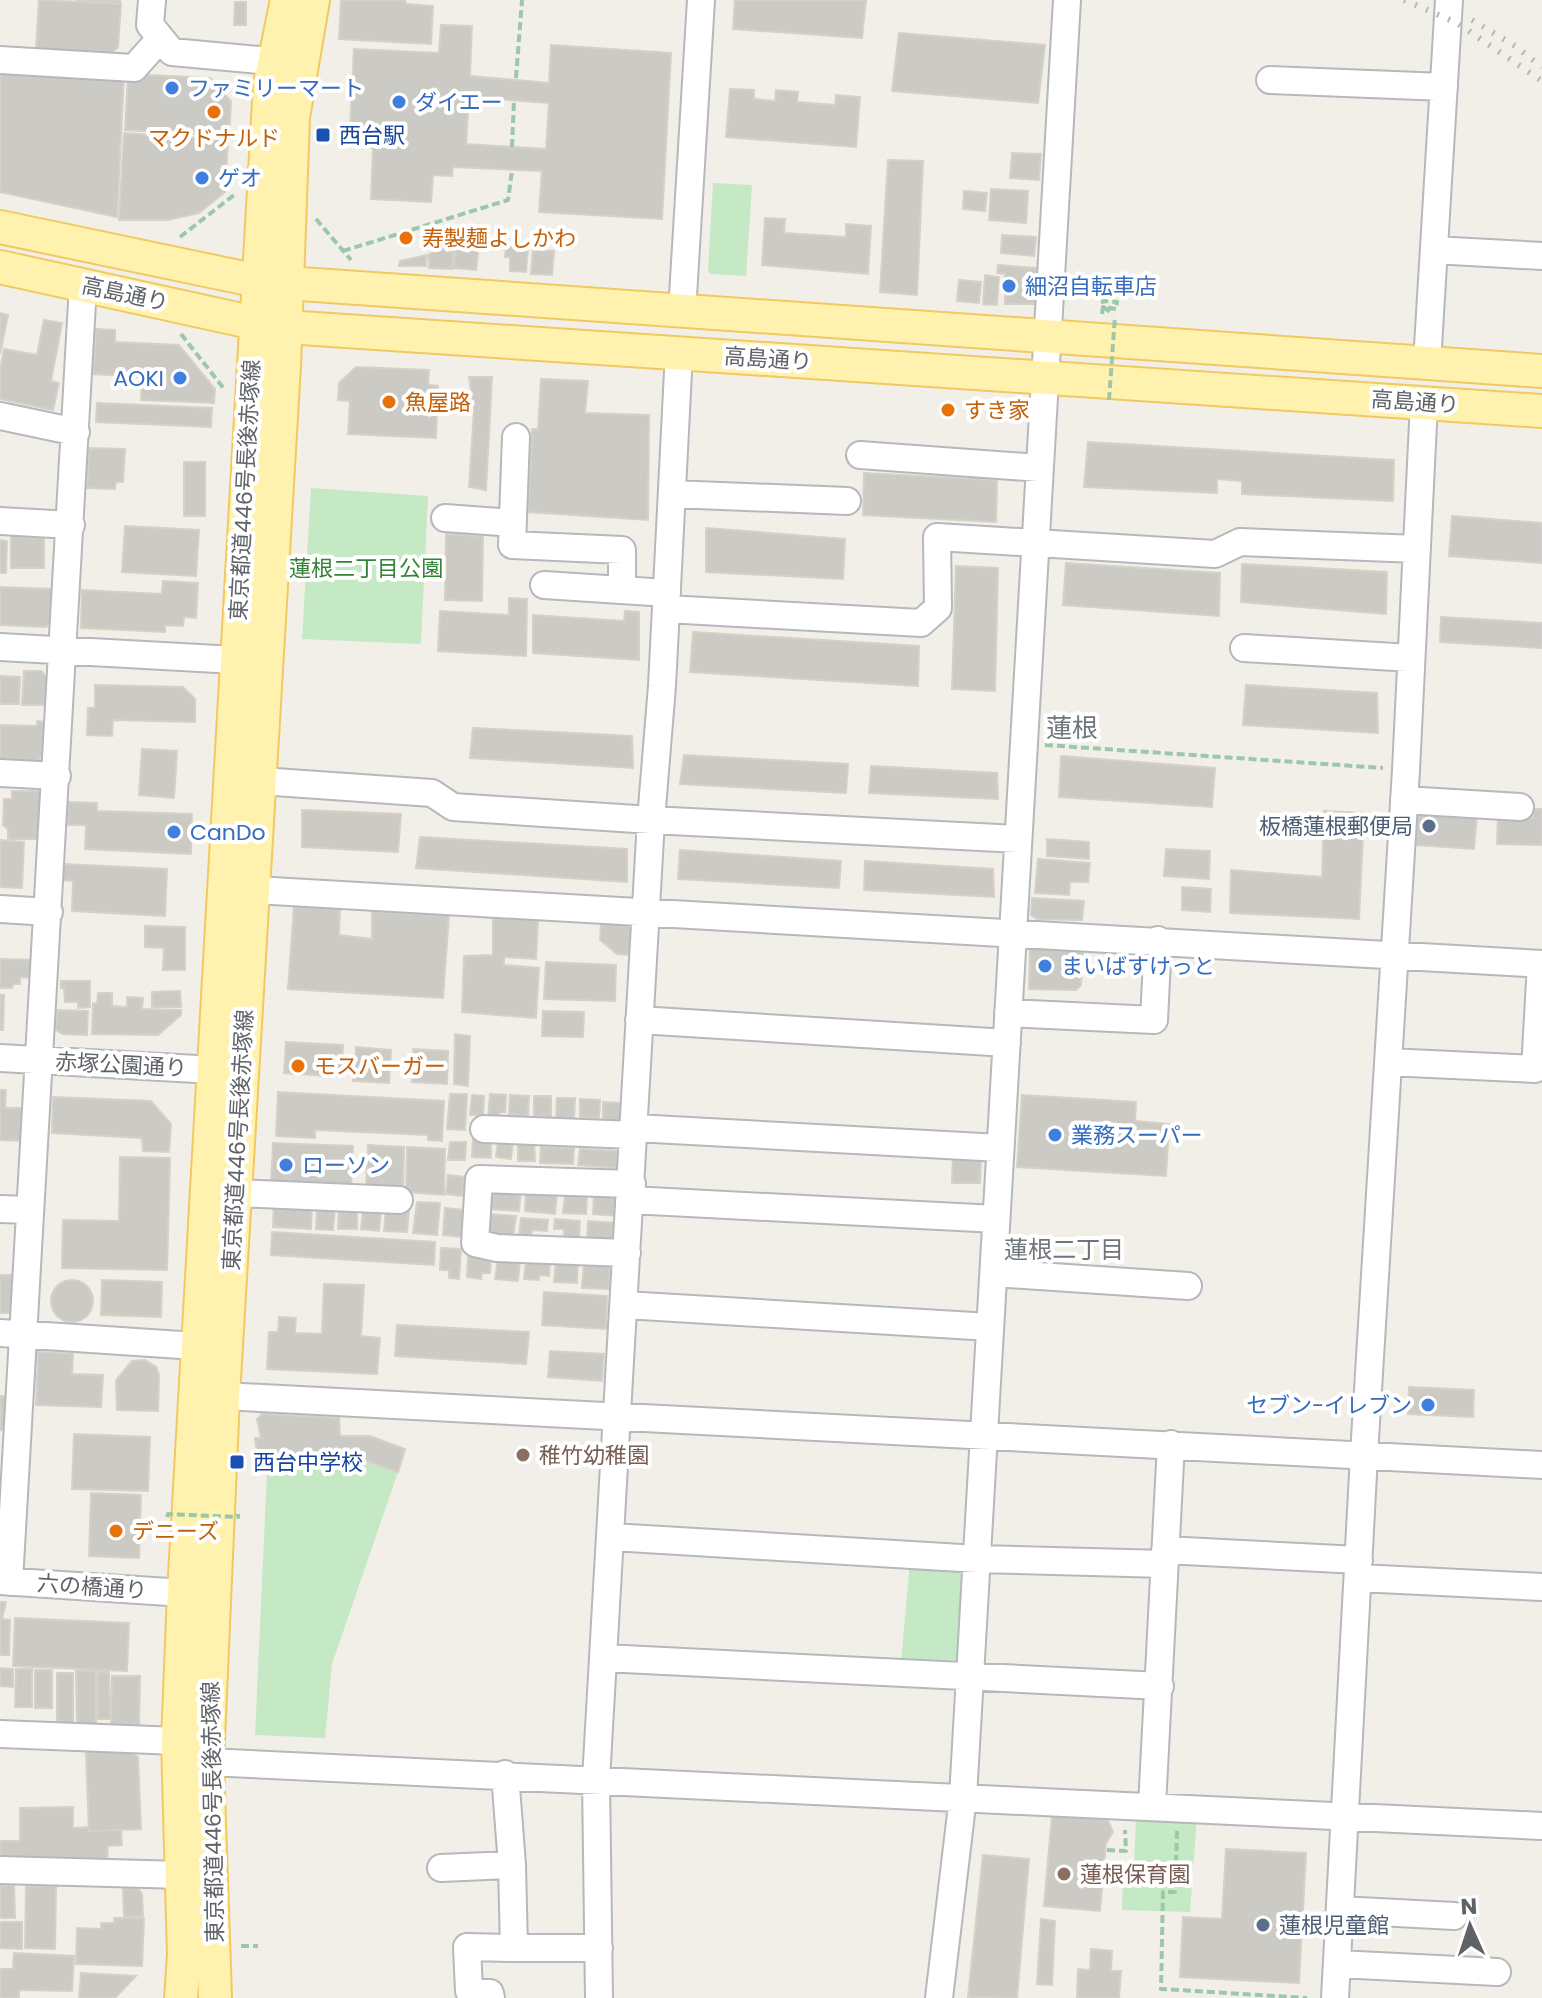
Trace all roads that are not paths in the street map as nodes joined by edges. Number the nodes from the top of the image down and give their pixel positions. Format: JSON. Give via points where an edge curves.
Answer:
{"nodes":[{"id":1,"x":152,"y":0,"type":"edge"},
{"id":2,"x":287,"y":0,"type":"edge"},
{"id":3,"x":313,"y":0,"type":"edge"},
{"id":4,"x":701,"y":0,"type":"edge"},
{"id":5,"x":1067,"y":0,"type":"edge"},
{"id":6,"x":1449,"y":0,"type":"edge"},
{"id":7,"x":160,"y":39,"type":"junction"},
{"id":8,"x":0,"y":60,"type":"edge"},
{"id":9,"x":289,"y":63,"type":"junction"},
{"id":10,"x":1270,"y":80,"type":"dead end"},
{"id":11,"x":1444,"y":87,"type":"junction"},
{"id":12,"x":0,"y":227,"type":"edge"},
{"id":13,"x":1434,"y":250,"type":"junction"},
{"id":14,"x":1542,"y":256,"type":"edge"},
{"id":15,"x":0,"y":267,"type":"edge"},
{"id":16,"x":273,"y":282,"type":"junction"},
{"id":17,"x":83,"y":285,"type":"junction"},
{"id":18,"x":682,"y":312,"type":"junction"},
{"id":19,"x":270,"y":325,"type":"junction"},
{"id":20,"x":1047,"y":337,"type":"junction"},
{"id":21,"x":679,"y":352,"type":"junction"},
{"id":22,"x":1427,"y":363,"type":"junction"},
{"id":23,"x":1542,"y":371,"type":"edge"},
{"id":24,"x":1044,"y":378,"type":"junction"},
{"id":25,"x":1424,"y":403,"type":"junction"},
{"id":26,"x":1542,"y":411,"type":"edge"},
{"id":27,"x":0,"y":416,"type":"edge"},
{"id":28,"x":76,"y":432,"type":"junction"},
{"id":29,"x":516,"y":437,"type":"dead end"},
{"id":30,"x":860,"y":455,"type":"dead end"},
{"id":31,"x":1039,"y":468,"type":"junction"},
{"id":32,"x":672,"y":494,"type":"junction"},
{"id":33,"x":847,"y":501,"type":"dead end"},
{"id":34,"x":445,"y":518,"type":"dead end"},
{"id":35,"x":0,"y":521,"type":"edge"},
{"id":36,"x":513,"y":523,"type":"junction"},
{"id":37,"x":71,"y":525,"type":"junction"},
{"id":38,"x":1035,"y":544,"type":"junction"},
{"id":39,"x":1417,"y":549,"type":"junction"},
{"id":40,"x":544,"y":585,"type":"dead end"},
{"id":41,"x":622,"y":590,"type":"junction"},
{"id":42,"x":666,"y":601,"type":"junction"},
{"id":43,"x":0,"y":647,"type":"edge"},
{"id":44,"x":1244,"y":648,"type":"dead end"},
{"id":45,"x":64,"y":651,"type":"junction"},
{"id":46,"x":1411,"y":658,"type":"junction"},
{"id":47,"x":235,"y":660,"type":"junction"},
{"id":48,"x":0,"y":773,"type":"edge"},
{"id":49,"x":57,"y":776,"type":"junction"},
{"id":50,"x":261,"y":781,"type":"junction"},
{"id":51,"x":1404,"y":800,"type":"junction"},
{"id":52,"x":1520,"y":807,"type":"dead end"},
{"id":53,"x":651,"y":820,"type":"junction"},
{"id":54,"x":1018,"y":839,"type":"junction"},
{"id":55,"x":255,"y":890,"type":"junction"},
{"id":56,"x":0,"y":909,"type":"edge"},
{"id":57,"x":49,"y":912,"type":"junction"},
{"id":58,"x":647,"y":913,"type":"junction"},
{"id":59,"x":1013,"y":934,"type":"junction"},
{"id":60,"x":1158,"y":940,"type":"junction"},
{"id":61,"x":1394,"y":955,"type":"junction"},
{"id":62,"x":1542,"y":964,"type":"edge"},
{"id":63,"x":1008,"y":1013,"type":"junction"},
{"id":64,"x":639,"y":1020,"type":"junction"},
{"id":65,"x":1007,"y":1043,"type":"junction"},
{"id":66,"x":0,"y":1058,"type":"edge"},
{"id":67,"x":39,"y":1060,"type":"junction"},
{"id":68,"x":1388,"y":1062,"type":"junction"},
{"id":69,"x":227,"y":1071,"type":"junction"},
{"id":70,"x":484,"y":1129,"type":"dead end"},
{"id":71,"x":635,"y":1132,"type":"junction"},
{"id":72,"x":1000,"y":1148,"type":"junction"},
{"id":73,"x":632,"y":1192,"type":"junction"},
{"id":74,"x":235,"y":1193,"type":"junction"},
{"id":75,"x":399,"y":1200,"type":"dead end"},
{"id":76,"x":0,"y":1209,"type":"edge"},
{"id":77,"x":30,"y":1210,"type":"junction"},
{"id":78,"x":996,"y":1219,"type":"junction"},
{"id":79,"x":627,"y":1253,"type":"junction"},
{"id":80,"x":994,"y":1273,"type":"junction"},
{"id":81,"x":1188,"y":1286,"type":"dead end"},
{"id":82,"x":625,"y":1305,"type":"junction"},
{"id":83,"x":990,"y":1327,"type":"junction"},
{"id":84,"x":11,"y":1334,"type":"edge"},
{"id":85,"x":196,"y":1346,"type":"junction"},
{"id":86,"x":223,"y":1396,"type":"junction"},
{"id":87,"x":618,"y":1416,"type":"junction"},
{"id":88,"x":984,"y":1436,"type":"junction"},
{"id":89,"x":1171,"y":1444,"type":"junction"},
{"id":90,"x":9,"y":1455,"type":"edge"},
{"id":91,"x":1364,"y":1455,"type":"junction"},
{"id":92,"x":1542,"y":1465,"type":"edge"},
{"id":93,"x":612,"y":1537,"type":"junction"},
{"id":94,"x":1165,"y":1557,"type":"junction"},
{"id":95,"x":978,"y":1559,"type":"junction"},
{"id":96,"x":1359,"y":1569,"type":"junction"},
{"id":97,"x":4,"y":1582,"type":"edge"},
{"id":98,"x":1542,"y":1587,"type":"edge"},
{"id":99,"x":184,"y":1593,"type":"junction"},
{"id":100,"x":604,"y":1658,"type":"junction"},
{"id":101,"x":970,"y":1676,"type":"junction"},
{"id":102,"x":1160,"y":1686,"type":"junction"},
{"id":103,"x":0,"y":1734,"type":"edge"},
{"id":104,"x":178,"y":1741,"type":"junction"},
{"id":105,"x":207,"y":1762,"type":"junction"},
{"id":106,"x":505,"y":1774,"type":"junction"},
{"id":107,"x":596,"y":1780,"type":"junction"},
{"id":108,"x":963,"y":1797,"type":"junction"},
{"id":109,"x":1165,"y":1807,"type":"junction"},
{"id":110,"x":1345,"y":1816,"type":"junction"},
{"id":111,"x":1542,"y":1826,"type":"edge"},
{"id":112,"x":512,"y":1865,"type":"junction"},
{"id":113,"x":441,"y":1868,"type":"dead end"},
{"id":114,"x":0,"y":1870,"type":"edge"},
{"id":115,"x":182,"y":1875,"type":"junction"},
{"id":116,"x":1340,"y":1910,"type":"junction"},
{"id":117,"x":1454,"y":1916,"type":"dead end"},
{"id":118,"x":514,"y":1948,"type":"junction"},
{"id":119,"x":599,"y":1948,"type":"junction"},
{"id":120,"x":184,"y":1955,"type":"junction"},
{"id":121,"x":1338,"y":1964,"type":"junction"},
{"id":122,"x":1497,"y":1972,"type":"dead end"},
{"id":123,"x":170,"y":1998,"type":"edge"},
{"id":124,"x":181,"y":1998,"type":"edge"},
{"id":125,"x":215,"y":1998,"type":"edge"},
{"id":126,"x":491,"y":1998,"type":"edge"},
{"id":127,"x":599,"y":1998,"type":"edge"},
{"id":128,"x":939,"y":1998,"type":"edge"},
{"id":129,"x":1335,"y":1998,"type":"edge"}],
"edges":[{"from":1,"to":7,"type":"street","via":[[150,25]]},
{"from":2,"to":9,"type":"main road"},
{"from":3,"to":9,"type":"main road"},
{"from":4,"to":18,"type":"street"},
{"from":5,"to":20,"type":"street"},
{"from":6,"to":11,"type":"street"},
{"from":7,"to":8,"type":"street","via":[[134,68]]},
{"from":7,"to":9,"type":"street","via":[[172,52]]},
{"from":9,"to":16,"type":"main road","name":"東京都道446号長後赤塚線","via":[[293,117]]},
{"from":10,"to":11,"type":"street"},
{"from":11,"to":13,"type":"street"},
{"from":12,"to":16,"type":"main road","name":"高島通り"},
{"from":13,"to":14,"type":"street"},
{"from":13,"to":22,"type":"street"},
{"from":15,"to":17,"type":"main road","name":"高島通り"},
{"from":16,"to":18,"type":"main road","name":"高島通り"},
{"from":16,"to":19,"type":"main road","name":"東京都道446号長後赤塚線"},
{"from":17,"to":19,"type":"main road","name":"高島通り"},
{"from":17,"to":28,"type":"street"},
{"from":18,"to":20,"type":"main road","name":"高島通り"},
{"from":19,"to":21,"type":"main road","name":"高島通り"},
{"from":19,"to":47,"type":"main road","name":"東京都道446号長後赤塚線"},
{"from":19,"to":50,"type":"main road","name":"東京都道446号長後赤塚線"},
{"from":20,"to":22,"type":"main road","name":"高島通り"},
{"from":20,"to":24,"type":"street"},
{"from":21,"to":24,"type":"main road","name":"高島通り"},
{"from":21,"to":32,"type":"street"},
{"from":22,"to":23,"type":"main road","name":"高島通り"},
{"from":24,"to":25,"type":"main road","name":"高島通り"},
{"from":24,"to":31,"type":"street"},
{"from":25,"to":26,"type":"main road","name":"高島通り"},
{"from":25,"to":39,"type":"street"},
{"from":27,"to":28,"type":"street"},
{"from":28,"to":37,"type":"street"},
{"from":29,"to":36,"type":"street"},
{"from":30,"to":31,"type":"street"},
{"from":31,"to":38,"type":"street"},
{"from":32,"to":33,"type":"street"},
{"from":32,"to":42,"type":"street"},
{"from":34,"to":36,"type":"street"},
{"from":35,"to":37,"type":"street"},
{"from":36,"to":41,"type":"street","via":[[512,545],[622,550]]},
{"from":37,"to":45,"type":"street"},
{"from":38,"to":39,"type":"street","via":[[1215,554],[1240,542]]},
{"from":38,"to":42,"type":"street","via":[[937,537],[938,608],[921,623]]},
{"from":38,"to":54,"type":"street"},
{"from":39,"to":46,"type":"street"},
{"from":40,"to":41,"type":"street"},
{"from":41,"to":42,"type":"street"},
{"from":42,"to":53,"type":"street"},
{"from":43,"to":45,"type":"street"},
{"from":44,"to":46,"type":"street"},
{"from":45,"to":47,"type":"street"},
{"from":45,"to":49,"type":"street"},
{"from":46,"to":51,"type":"street"},
{"from":47,"to":69,"type":"main road","name":"東京都道446号長後赤塚線"},
{"from":48,"to":49,"type":"street"},
{"from":49,"to":57,"type":"street"},
{"from":50,"to":53,"type":"street","via":[[432,793],[453,807]]},
{"from":50,"to":55,"type":"main road","name":"東京都道446号長後赤塚線"},
{"from":51,"to":52,"type":"street"},
{"from":51,"to":61,"type":"street"},
{"from":53,"to":54,"type":"street"},
{"from":53,"to":58,"type":"street"},
{"from":54,"to":59,"type":"street"},
{"from":55,"to":58,"type":"street"},
{"from":55,"to":69,"type":"main road","name":"東京都道446号長後赤塚線"},
{"from":56,"to":57,"type":"street"},
{"from":57,"to":67,"type":"street"},
{"from":58,"to":59,"type":"street"},
{"from":58,"to":64,"type":"street"},
{"from":59,"to":60,"type":"street"},
{"from":59,"to":63,"type":"street"},
{"from":60,"to":61,"type":"street"},
{"from":60,"to":63,"type":"street","via":[[1154,1020]]},
{"from":61,"to":62,"type":"street"},
{"from":61,"to":68,"type":"street"},
{"from":62,"to":68,"type":"street","via":[[1535,1069]]},
{"from":63,"to":65,"type":"street"},
{"from":64,"to":65,"type":"street"},
{"from":64,"to":71,"type":"street"},
{"from":65,"to":72,"type":"street"},
{"from":66,"to":67,"type":"street","name":"赤塚公園通り"},
{"from":67,"to":69,"type":"street","name":"赤塚公園通り"},
{"from":67,"to":77,"type":"street"},
{"from":68,"to":91,"type":"street"},
{"from":69,"to":74,"type":"main road","name":"東京都道446号長後赤塚線"},
{"from":69,"to":85,"type":"main road","name":"東京都道446号長後赤塚線"},
{"from":70,"to":71,"type":"street"},
{"from":71,"to":72,"type":"street"},
{"from":71,"to":73,"type":"street"},
{"from":72,"to":78,"type":"street"},
{"from":73,"to":78,"type":"street"},
{"from":73,"to":79,"type":"street"},
{"from":73,"to":79,"type":"street","via":[[479,1179],[475,1243]]},
{"from":74,"to":75,"type":"street"},
{"from":74,"to":86,"type":"main road","name":"東京都道446号長後赤塚線"},
{"from":76,"to":77,"type":"street"},
{"from":77,"to":84,"type":"street"},
{"from":78,"to":80,"type":"street"},
{"from":79,"to":82,"type":"street"},
{"from":80,"to":81,"type":"street"},
{"from":80,"to":83,"type":"street"},
{"from":82,"to":83,"type":"street"},
{"from":82,"to":87,"type":"street"},
{"from":83,"to":88,"type":"street"},
{"from":84,"to":85,"type":"street"},
{"from":84,"to":90,"type":"street"},
{"from":85,"to":99,"type":"main road","name":"東京都道446号長後赤塚線"},
{"from":86,"to":87,"type":"street"},
{"from":86,"to":105,"type":"main road","name":"東京都道446号長後赤塚線"},
{"from":87,"to":88,"type":"street"},
{"from":87,"to":93,"type":"street"},
{"from":88,"to":89,"type":"street"},
{"from":88,"to":95,"type":"street"},
{"from":89,"to":91,"type":"street"},
{"from":89,"to":94,"type":"street"},
{"from":90,"to":97,"type":"street"},
{"from":91,"to":92,"type":"street"},
{"from":91,"to":96,"type":"street"},
{"from":93,"to":95,"type":"street"},
{"from":93,"to":100,"type":"street"},
{"from":94,"to":95,"type":"street"},
{"from":94,"to":96,"type":"street"},
{"from":94,"to":102,"type":"street"},
{"from":95,"to":101,"type":"street"},
{"from":96,"to":98,"type":"street"},
{"from":96,"to":110,"type":"street"},
{"from":97,"to":99,"type":"street","name":"六の橋通り"},
{"from":99,"to":104,"type":"main road","name":"東京都道446号長後赤塚線"},
{"from":100,"to":101,"type":"street"},
{"from":100,"to":107,"type":"street"},
{"from":101,"to":102,"type":"street"},
{"from":101,"to":108,"type":"street"},
{"from":102,"to":109,"type":"street"},
{"from":103,"to":104,"type":"street"},
{"from":104,"to":115,"type":"main road","name":"東京都道446号長後赤塚線"},
{"from":105,"to":106,"type":"street"},
{"from":105,"to":125,"type":"main road","name":"東京都道446号長後赤塚線"},
{"from":106,"to":107,"type":"street"},
{"from":106,"to":112,"type":"street"},
{"from":107,"to":108,"type":"street"},
{"from":107,"to":119,"type":"street"},
{"from":108,"to":109,"type":"street"},
{"from":108,"to":128,"type":"street"},
{"from":109,"to":110,"type":"street"},
{"from":110,"to":111,"type":"street"},
{"from":110,"to":116,"type":"street"},
{"from":112,"to":113,"type":"street"},
{"from":112,"to":118,"type":"street"},
{"from":114,"to":115,"type":"street"},
{"from":115,"to":120,"type":"main road","name":"東京都道446号長後赤塚線"},
{"from":116,"to":117,"type":"street"},
{"from":116,"to":121,"type":"street"},
{"from":118,"to":119,"type":"street"},
{"from":118,"to":126,"type":"street","via":[[467,1947],[469,1991],[490,1993]]},
{"from":119,"to":127,"type":"street"},
{"from":120,"to":123,"type":"main road"},
{"from":120,"to":124,"type":"main road","name":"東京都道446号長後赤塚線"},
{"from":121,"to":122,"type":"street"},
{"from":121,"to":129,"type":"street"}]}
